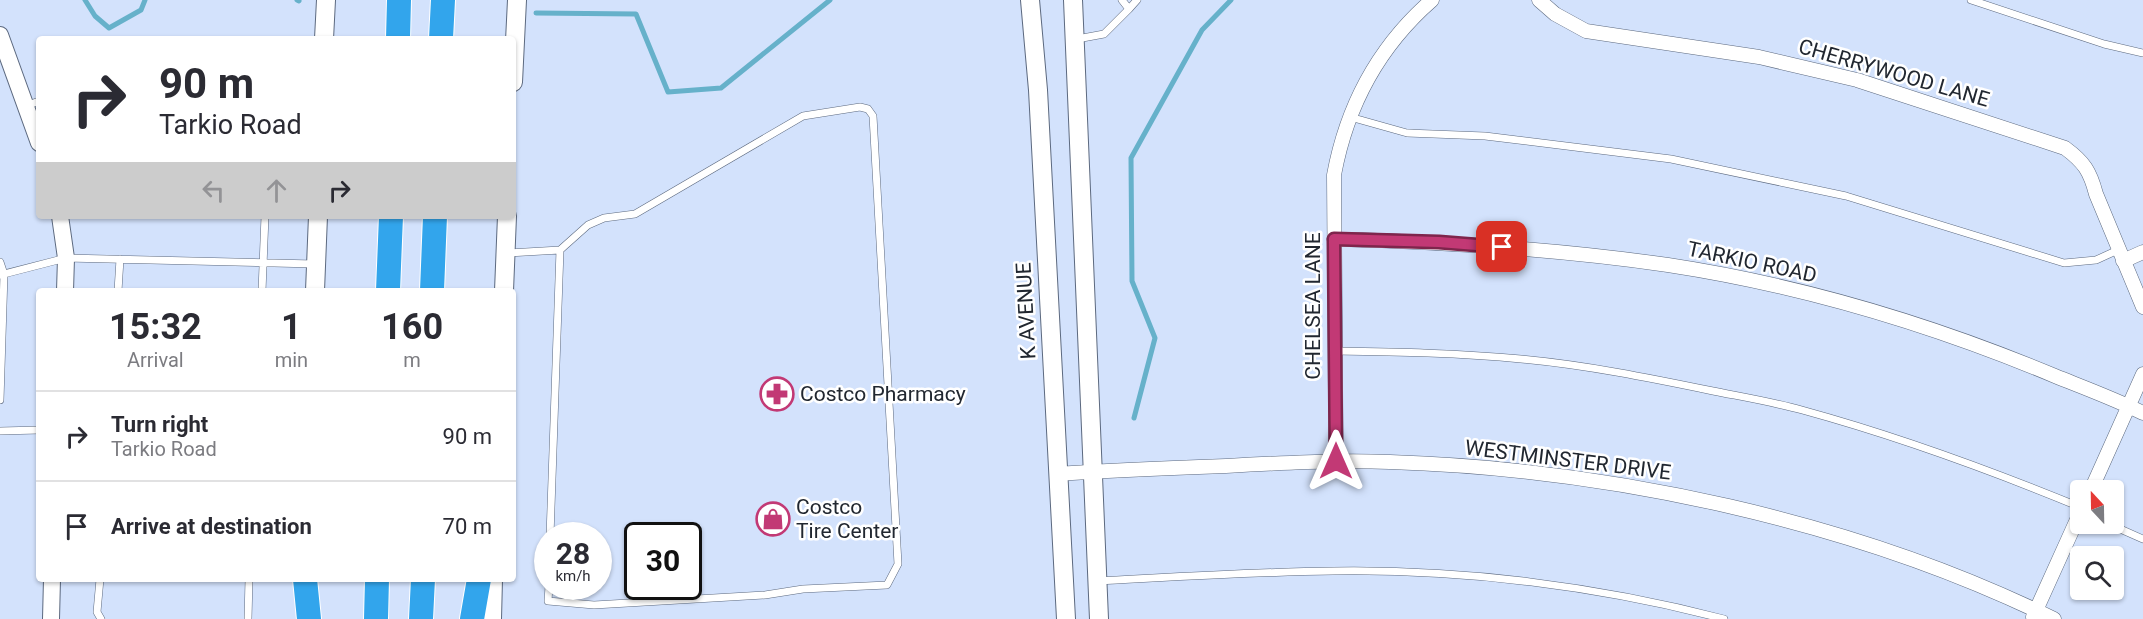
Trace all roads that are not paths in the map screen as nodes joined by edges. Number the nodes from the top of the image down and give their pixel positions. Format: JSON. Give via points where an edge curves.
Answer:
{"nodes":[{"id":1,"x":326,"y":0,"type":"edge"},
{"id":2,"x":399,"y":0,"type":"edge"},
{"id":3,"x":443,"y":0,"type":"edge"},
{"id":4,"x":517,"y":0,"type":"edge"},
{"id":5,"x":1030,"y":0,"type":"edge"},
{"id":6,"x":1073,"y":0,"type":"edge"},
{"id":7,"x":1122,"y":0,"type":"edge"},
{"id":8,"x":1137,"y":0,"type":"edge"},
{"id":9,"x":1432,"y":0,"type":"edge"},
{"id":10,"x":1539,"y":0,"type":"edge"},
{"id":11,"x":1971,"y":0,"type":"edge"},
{"id":12,"x":1130,"y":9,"type":"junction"},
{"id":13,"x":0,"y":35,"type":"edge"},
{"id":14,"x":324,"y":36,"type":"edge"},
{"id":15,"x":398,"y":36,"type":"edge"},
{"id":16,"x":441,"y":36,"type":"edge"},
{"id":17,"x":515,"y":36,"type":"edge"},
{"id":18,"x":1074,"y":39,"type":"junction"},
{"id":19,"x":2143,"y":53,"type":"edge"},
{"id":20,"x":32,"y":104,"type":"edge"},
{"id":21,"x":1350,"y":117,"type":"junction"},
{"id":22,"x":36,"y":126,"type":"edge"},
{"id":23,"x":60,"y":219,"type":"edge"},
{"id":24,"x":265,"y":219,"type":"edge"},
{"id":25,"x":318,"y":219,"type":"edge"},
{"id":26,"x":391,"y":219,"type":"edge"},
{"id":27,"x":435,"y":219,"type":"edge"},
{"id":28,"x":507,"y":219,"type":"edge"},
{"id":29,"x":1334,"y":239,"type":"junction"},
{"id":30,"x":560,"y":249,"type":"junction"},
{"id":31,"x":2143,"y":252,"type":"edge"},
{"id":32,"x":506,"y":253,"type":"junction"},
{"id":33,"x":2121,"y":255,"type":"junction"},
{"id":34,"x":66,"y":258,"type":"junction"},
{"id":35,"x":120,"y":259,"type":"junction"},
{"id":36,"x":0,"y":262,"type":"edge"},
{"id":37,"x":263,"y":263,"type":"junction"},
{"id":38,"x":316,"y":264,"type":"junction"},
{"id":39,"x":2,"y":275,"type":"edge"},
{"id":40,"x":65,"y":288,"type":"edge"},
{"id":41,"x":118,"y":288,"type":"edge"},
{"id":42,"x":262,"y":288,"type":"edge"},
{"id":43,"x":315,"y":288,"type":"edge"},
{"id":44,"x":388,"y":288,"type":"edge"},
{"id":45,"x":432,"y":288,"type":"edge"},
{"id":46,"x":504,"y":288,"type":"edge"},
{"id":47,"x":2143,"y":307,"type":"edge"},
{"id":48,"x":2,"y":331,"type":"edge"},
{"id":49,"x":1335,"y":351,"type":"junction"},
{"id":50,"x":2143,"y":374,"type":"edge"},
{"id":51,"x":0,"y":400,"type":"edge"},
{"id":52,"x":2128,"y":406,"type":"junction"},
{"id":53,"x":2143,"y":413,"type":"edge"},
{"id":54,"x":36,"y":430,"type":"edge"},
{"id":55,"x":0,"y":431,"type":"edge"},
{"id":56,"x":1336,"y":461,"type":"junction"},
{"id":57,"x":1094,"y":471,"type":"junction"},
{"id":58,"x":1057,"y":474,"type":"junction"},
{"id":59,"x":2095,"y":480,"type":"edge"},
{"id":60,"x":2070,"y":503,"type":"edge"},
{"id":61,"x":550,"y":522,"type":"edge"},
{"id":62,"x":2124,"y":531,"type":"edge"},
{"id":63,"x":2071,"y":534,"type":"edge"},
{"id":64,"x":2143,"y":539,"type":"edge"},
{"id":65,"x":1098,"y":581,"type":"junction"},
{"id":66,"x":52,"y":582,"type":"edge"},
{"id":67,"x":100,"y":582,"type":"edge"},
{"id":68,"x":249,"y":582,"type":"edge"},
{"id":69,"x":305,"y":582,"type":"edge"},
{"id":70,"x":305,"y":582,"type":"edge"},
{"id":71,"x":377,"y":582,"type":"edge"},
{"id":72,"x":423,"y":582,"type":"edge"},
{"id":73,"x":478,"y":582,"type":"edge"},
{"id":74,"x":493,"y":582,"type":"edge"},
{"id":75,"x":548,"y":600,"type":"edge"},
{"id":76,"x":2034,"y":615,"type":"edge"},
{"id":77,"x":51,"y":619,"type":"edge"},
{"id":78,"x":101,"y":619,"type":"edge"},
{"id":79,"x":248,"y":619,"type":"edge"},
{"id":80,"x":303,"y":619,"type":"edge"},
{"id":81,"x":309,"y":619,"type":"edge"},
{"id":82,"x":376,"y":619,"type":"edge"},
{"id":83,"x":421,"y":619,"type":"edge"},
{"id":84,"x":472,"y":619,"type":"edge"},
{"id":85,"x":492,"y":619,"type":"edge"},
{"id":86,"x":1066,"y":619,"type":"edge"},
{"id":87,"x":1099,"y":619,"type":"edge"},
{"id":88,"x":1724,"y":619,"type":"edge"},
{"id":89,"x":2054,"y":619,"type":"edge"}],
"edges":[{"from":1,"to":14,"type":"main road"},
{"from":2,"to":15,"type":"highway"},
{"from":3,"to":16,"type":"highway"},
{"from":4,"to":17,"type":"main road"},
{"from":5,"to":58,"type":"main road","name":"K AVENUE"},
{"from":6,"to":18,"type":"main road"},
{"from":7,"to":12,"type":"lane"},
{"from":8,"to":12,"type":"lane"},
{"from":9,"to":21,"type":"street","name":"CHELSEA LANE","via":[[1409,20],[1383,52]]},
{"from":10,"to":33,"type":"street","name":"CHERRYWOOD LANE","via":[[1586,31],[1759,57],[1857,80],[2065,148],[2081,159],[2091,176]]},
{"from":11,"to":19,"type":"lane"},
{"from":12,"to":18,"type":"lane","via":[[1104,34]]},
{"from":13,"to":20,"type":"street"},
{"from":18,"to":57,"type":"main road"},
{"from":20,"to":22,"type":"street"},
{"from":21,"to":29,"type":"street","name":"CHELSEA LANE","via":[[1340,141],[1334,175]]},
{"from":21,"to":33,"type":"lane","via":[[1407,133],[1485,136],[1671,159],[1846,196],[2064,263]]},
{"from":23,"to":34,"type":"street"},
{"from":24,"to":37,"type":"lane"},
{"from":25,"to":38,"type":"main road"},
{"from":26,"to":44,"type":"highway"},
{"from":27,"to":45,"type":"highway"},
{"from":28,"to":32,"type":"main road"},
{"from":29,"to":49,"type":"street","name":"CHELSEA LANE"},
{"from":29,"to":52,"type":"street","name":"TARKIO ROAD","via":[[1439,242],[1566,253],[1670,266],[1763,284],[1886,314],[2006,355]]},
{"from":30,"to":32,"type":"lane"},
{"from":30,"to":61,"type":"lane"},
{"from":30,"to":75,"type":"lane","via":[[588,225],[604,218],[635,214],[803,116],[860,106],[868,109],[873,116],[898,564],[887,585],[594,605]]},
{"from":31,"to":33,"type":"street"},
{"from":32,"to":46,"type":"main road"},
{"from":33,"to":47,"type":"street","name":"CHERRYWOOD LANE"},
{"from":34,"to":35,"type":"lane"},
{"from":34,"to":39,"type":"lane"},
{"from":34,"to":40,"type":"street"},
{"from":35,"to":37,"type":"lane"},
{"from":35,"to":41,"type":"lane"},
{"from":36,"to":39,"type":"lane"},
{"from":37,"to":38,"type":"lane"},
{"from":37,"to":42,"type":"lane"},
{"from":38,"to":43,"type":"main road"},
{"from":39,"to":48,"type":"lane"},
{"from":48,"to":51,"type":"lane"},
{"from":49,"to":56,"type":"street","name":"CHELSEA LANE"},
{"from":49,"to":60,"type":"lane","via":[[1523,359],[1633,374],[1801,410],[1894,438]]},
{"from":50,"to":52,"type":"street"},
{"from":52,"to":53,"type":"street","name":"TARKIO ROAD"},
{"from":52,"to":59,"type":"street"},
{"from":54,"to":55,"type":"lane"},
{"from":56,"to":57,"type":"street","name":"WESTMINSTER DRIVE"},
{"from":56,"to":76,"type":"street","name":"WESTMINSTER DRIVE","via":[[1520,471],[1644,489],[1726,506],[1845,538],[1952,574]]},
{"from":57,"to":58,"type":"street","name":"WESTMINSTER DRIVE"},
{"from":57,"to":65,"type":"main road"},
{"from":58,"to":86,"type":"main road","name":"K AVENUE"},
{"from":62,"to":64,"type":"lane"},
{"from":63,"to":76,"type":"street"},
{"from":65,"to":87,"type":"main road"},
{"from":65,"to":88,"type":"lane","via":[[1334,571],[1424,574],[1534,583]]},
{"from":66,"to":77,"type":"street"},
{"from":67,"to":78,"type":"lane","via":[[97,612]]},
{"from":68,"to":79,"type":"lane"},
{"from":69,"to":80,"type":"main road"},
{"from":70,"to":81,"type":"highway"},
{"from":71,"to":82,"type":"highway"},
{"from":72,"to":83,"type":"highway"},
{"from":73,"to":84,"type":"highway"},
{"from":74,"to":85,"type":"main road"},
{"from":76,"to":89,"type":"street","name":"WESTMINSTER DRIVE"}]}
